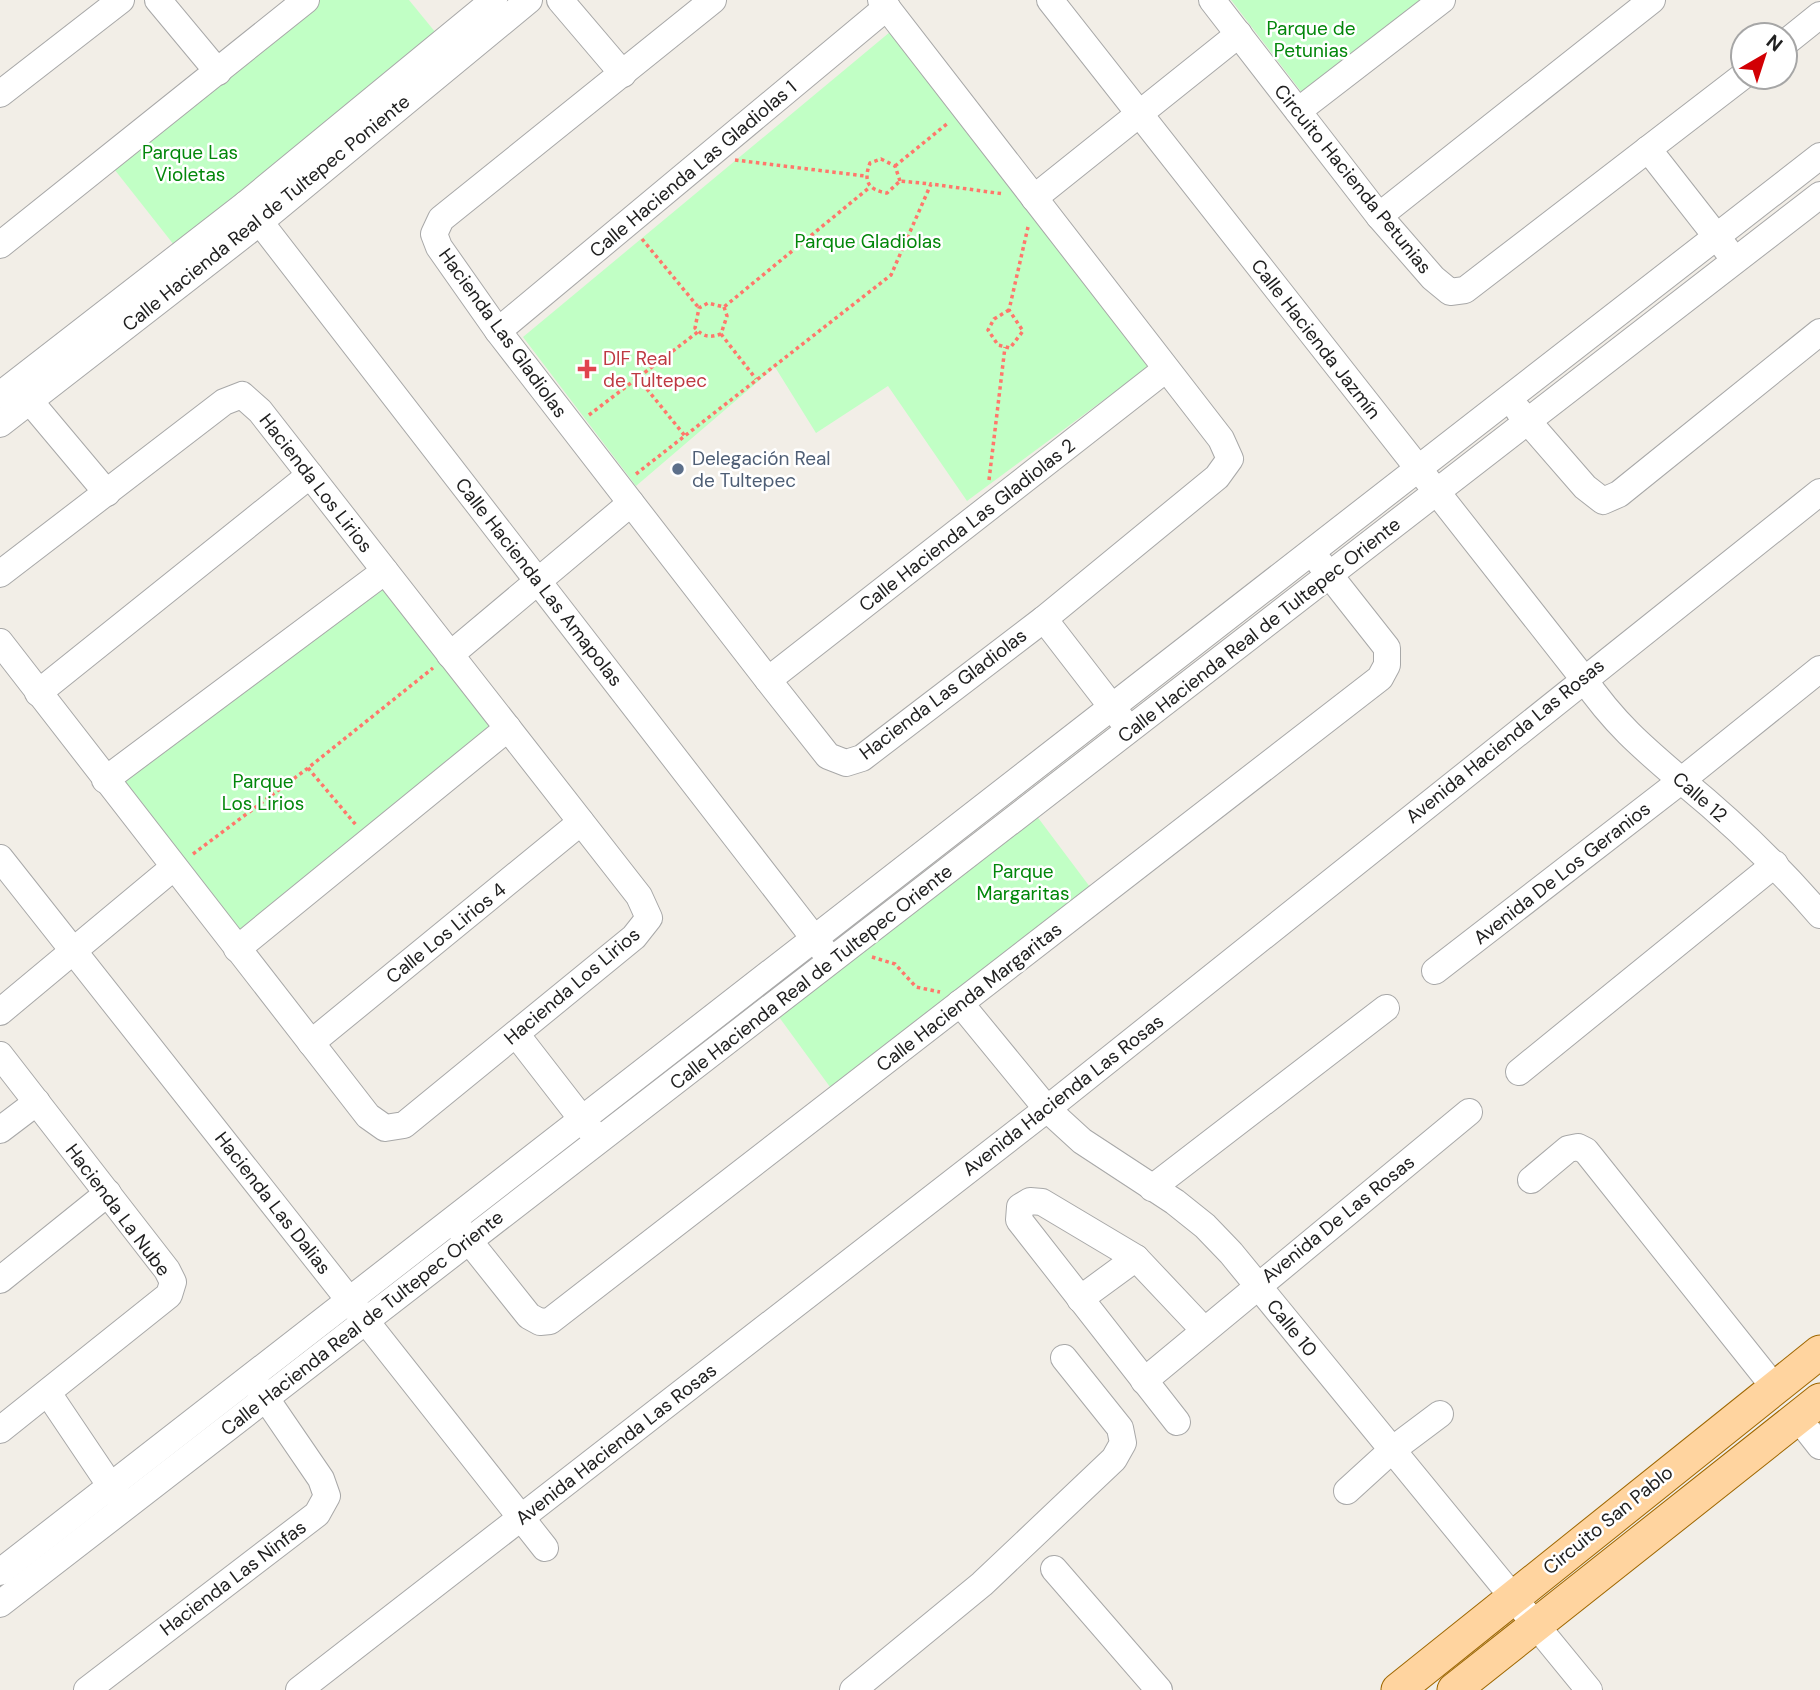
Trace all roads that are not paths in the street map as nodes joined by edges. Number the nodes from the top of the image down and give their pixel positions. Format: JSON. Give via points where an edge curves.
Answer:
{"nodes":[{"id":1,"x":121,"y":0,"type":"edge"},
{"id":2,"x":158,"y":0,"type":"edge"},
{"id":3,"x":306,"y":0,"type":"edge"},
{"id":4,"x":494,"y":0,"type":"edge"},
{"id":5,"x":529,"y":0,"type":"edge"},
{"id":6,"x":560,"y":0,"type":"edge"},
{"id":7,"x":713,"y":0,"type":"edge"},
{"id":8,"x":1050,"y":0,"type":"edge"},
{"id":9,"x":1212,"y":0,"type":"edge"},
{"id":10,"x":1442,"y":0,"type":"edge"},
{"id":11,"x":1652,"y":0,"type":"edge"},
{"id":12,"x":884,"y":4,"type":"edge"},
{"id":13,"x":1820,"y":15,"type":"edge"},
{"id":14,"x":1799,"y":32,"type":"edge"},
{"id":15,"x":1239,"y":34,"type":"junction"},
{"id":16,"x":218,"y":72,"type":"junction"},
{"id":17,"x":623,"y":74,"type":"junction"},
{"id":18,"x":1729,"y":87,"type":"edge"},
{"id":19,"x":0,"y":93,"type":"edge"},
{"id":20,"x":1298,"y":111,"type":"junction"},
{"id":21,"x":1139,"y":114,"type":"junction"},
{"id":22,"x":1648,"y":149,"type":"junction"},
{"id":23,"x":1820,"y":156,"type":"edge"},
{"id":24,"x":1820,"y":195,"type":"edge"},
{"id":25,"x":1034,"y":198,"type":"junction"},
{"id":26,"x":253,"y":213,"type":"junction"},
{"id":27,"x":1380,"y":216,"type":"junction"},
{"id":28,"x":1716,"y":237,"type":"junction"},
{"id":29,"x":0,"y":245,"type":"edge"},
{"id":30,"x":1736,"y":261,"type":"junction"},
{"id":31,"x":498,"y":331,"type":"junction"},
{"id":32,"x":1820,"y":332,"type":"edge"},
{"id":33,"x":1166,"y":369,"type":"junction"},
{"id":34,"x":15,"y":393,"type":"edge"},
{"id":35,"x":1508,"y":399,"type":"junction"},
{"id":36,"x":1528,"y":422,"type":"junction"},
{"id":37,"x":0,"y":424,"type":"edge"},
{"id":38,"x":1418,"y":468,"type":"junction"},
{"id":39,"x":310,"y":475,"type":"junction"},
{"id":40,"x":1437,"y":492,"type":"junction"},
{"id":41,"x":1820,"y":492,"type":"edge"},
{"id":42,"x":107,"y":493,"type":"junction"},
{"id":43,"x":625,"y":495,"type":"junction"},
{"id":44,"x":1312,"y":551,"type":"junction"},
{"id":45,"x":385,"y":571,"type":"junction"},
{"id":46,"x":0,"y":574,"type":"edge"},
{"id":47,"x":1329,"y":575,"type":"junction"},
{"id":48,"x":539,"y":582,"type":"junction"},
{"id":49,"x":1044,"y":618,"type":"junction"},
{"id":50,"x":0,"y":642,"type":"edge"},
{"id":51,"x":450,"y":655,"type":"junction"},
{"id":52,"x":1820,"y":669,"type":"edge"},
{"id":53,"x":1583,"y":678,"type":"junction"},
{"id":54,"x":768,"y":680,"type":"junction"},
{"id":55,"x":38,"y":693,"type":"junction"},
{"id":56,"x":1112,"y":707,"type":"junction"},
{"id":57,"x":508,"y":728,"type":"junction"},
{"id":58,"x":1130,"y":730,"type":"junction"},
{"id":59,"x":105,"y":780,"type":"junction"},
{"id":60,"x":1682,"y":780,"type":"junction"},
{"id":61,"x":581,"y":822,"type":"junction"},
{"id":62,"x":0,"y":858,"type":"edge"},
{"id":63,"x":1775,"y":864,"type":"junction"},
{"id":64,"x":174,"y":867,"type":"junction"},
{"id":65,"x":1820,"y":915,"type":"edge"},
{"id":66,"x":815,"y":938,"type":"junction"},
{"id":67,"x":237,"y":949,"type":"junction"},
{"id":68,"x":74,"y":952,"type":"junction"},
{"id":69,"x":839,"y":955,"type":"junction"},
{"id":70,"x":1434,"y":971,"type":"dead end"},
{"id":71,"x":960,"y":1003,"type":"junction"},
{"id":72,"x":1386,"y":1008,"type":"dead end"},
{"id":73,"x":0,"y":1012,"type":"edge"},
{"id":74,"x":516,"y":1034,"type":"junction"},
{"id":75,"x":311,"y":1043,"type":"junction"},
{"id":76,"x":0,"y":1055,"type":"edge"},
{"id":77,"x":1518,"y":1072,"type":"dead end"},
{"id":78,"x":37,"y":1102,"type":"junction"},
{"id":79,"x":1048,"y":1109,"type":"junction"},
{"id":80,"x":1469,"y":1112,"type":"dead end"},
{"id":81,"x":582,"y":1119,"type":"junction"},
{"id":82,"x":0,"y":1130,"type":"edge"},
{"id":83,"x":599,"y":1140,"type":"junction"},
{"id":84,"x":1531,"y":1180,"type":"dead end"},
{"id":85,"x":1152,"y":1188,"type":"junction"},
{"id":86,"x":108,"y":1194,"type":"junction"},
{"id":87,"x":453,"y":1220,"type":"junction"},
{"id":88,"x":469,"y":1241,"type":"junction"},
{"id":89,"x":1136,"y":1258,"type":"junction"},
{"id":90,"x":0,"y":1280,"type":"edge"},
{"id":91,"x":1258,"y":1285,"type":"junction"},
{"id":92,"x":1080,"y":1299,"type":"junction"},
{"id":93,"x":357,"y":1311,"type":"junction"},
{"id":94,"x":1203,"y":1330,"type":"junction"},
{"id":95,"x":1820,"y":1352,"type":"edge"},
{"id":96,"x":1064,"y":1358,"type":"dead end"},
{"id":97,"x":1144,"y":1381,"type":"junction"},
{"id":98,"x":258,"y":1387,"type":"junction"},
{"id":99,"x":1774,"y":1388,"type":"junction"},
{"id":100,"x":48,"y":1393,"type":"junction"},
{"id":101,"x":1809,"y":1409,"type":"edge"},
{"id":102,"x":1440,"y":1414,"type":"dead end"},
{"id":103,"x":1177,"y":1422,"type":"dead end"},
{"id":104,"x":0,"y":1430,"type":"edge"},
{"id":105,"x":1820,"y":1446,"type":"edge"},
{"id":106,"x":1392,"y":1450,"type":"junction"},
{"id":107,"x":1348,"y":1491,"type":"dead end"},
{"id":108,"x":118,"y":1497,"type":"junction"},
{"id":109,"x":521,"y":1517,"type":"junction"},
{"id":110,"x":545,"y":1548,"type":"dead end"},
{"id":111,"x":1054,"y":1569,"type":"dead end"},
{"id":112,"x":0,"y":1572,"type":"edge"},
{"id":113,"x":1514,"y":1595,"type":"junction"},
{"id":114,"x":0,"y":1604,"type":"edge"},
{"id":115,"x":1537,"y":1624,"type":"junction"},
{"id":116,"x":88,"y":1690,"type":"edge"},
{"id":117,"x":299,"y":1690,"type":"edge"},
{"id":118,"x":853,"y":1690,"type":"edge"},
{"id":119,"x":1159,"y":1690,"type":"edge"},
{"id":120,"x":1398,"y":1690,"type":"edge"},
{"id":121,"x":1454,"y":1690,"type":"edge"},
{"id":122,"x":1589,"y":1690,"type":"edge"}],
"edges":[{"from":1,"to":19,"type":"street"},
{"from":2,"to":16,"type":"street"},
{"from":3,"to":16,"type":"street"},
{"from":4,"to":26,"type":"street","name":"Calle Hacienda Real de Tultepec Poniente"},
{"from":5,"to":26,"type":"street","name":"Calle Hacienda Real de Tultepec Poniente"},
{"from":6,"to":17,"type":"street"},
{"from":7,"to":17,"type":"street","name":"Hacienda Las Gladiolas"},
{"from":8,"to":21,"type":"street","name":"Calle Hacienda Jazmín"},
{"from":9,"to":15,"type":"street","name":"Circuito Hacienda Petunias"},
{"from":10,"to":20,"type":"street"},
{"from":11,"to":27,"type":"street"},
{"from":12,"to":25,"type":"street","name":"Hacienda Las Gladiolas"},
{"from":12,"to":31,"type":"street","name":"Calle Hacienda Las Gladiolas 1"},
{"from":13,"to":14,"type":"street"},
{"from":15,"to":20,"type":"street","name":"Circuito Hacienda Petunias"},
{"from":15,"to":21,"type":"street"},
{"from":16,"to":29,"type":"street"},
{"from":17,"to":31,"type":"street","name":"Hacienda Las Gladiolas","via":[[441,219],[434,234],[439,247]]},
{"from":18,"to":22,"type":"street","name":"Circuito Hacienda Petunias"},
{"from":20,"to":27,"type":"street","name":"Circuito Hacienda Petunias"},
{"from":21,"to":25,"type":"street"},
{"from":21,"to":38,"type":"street","name":"Calle Hacienda Jazmín"},
{"from":22,"to":27,"type":"street","name":"Circuito Hacienda Petunias","via":[[1465,290],[1450,292],[1433,278]]},
{"from":22,"to":28,"type":"street"},
{"from":23,"to":28,"type":"street"},
{"from":24,"to":30,"type":"street","name":"Calle Hacienda Real de Tultepec Oriente"},
{"from":25,"to":33,"type":"street","name":"Hacienda Las Gladiolas"},
{"from":26,"to":34,"type":"street","name":"Calle Hacienda Real de Tultepec Poniente"},
{"from":26,"to":48,"type":"street","name":"Calle Hacienda Las Amapolas"},
{"from":28,"to":30,"type":"street"},
{"from":28,"to":35,"type":"street"},
{"from":30,"to":36,"type":"street","name":"Calle Hacienda Real de Tultepec Oriente"},
{"from":31,"to":43,"type":"street","name":"Hacienda Las Gladiolas"},
{"from":32,"to":36,"type":"street","via":[[1619,494],[1603,501]]},
{"from":33,"to":49,"type":"street","name":"Hacienda Las Gladiolas","via":[[1221,439],[1230,459],[1217,477]]},
{"from":33,"to":54,"type":"street","name":"Calle Hacienda Las Gladiolas 2"},
{"from":34,"to":37,"type":"street","name":"Calle Hacienda Real de Tultepec Poniente"},
{"from":34,"to":42,"type":"street"},
{"from":35,"to":36,"type":"street"},
{"from":35,"to":38,"type":"street"},
{"from":36,"to":40,"type":"street","name":"Calle Hacienda Real de Tultepec Oriente"},
{"from":38,"to":40,"type":"street","name":"Calle Hacienda Jazmín"},
{"from":38,"to":44,"type":"street"},
{"from":39,"to":42,"type":"street","name":"Hacienda Los Lirios","via":[[260,411],[242,396],[224,402]]},
{"from":39,"to":45,"type":"street","name":"Hacienda Los Lirios"},
{"from":39,"to":55,"type":"street"},
{"from":40,"to":47,"type":"street","name":"Calle Hacienda Real de Tultepec Oriente"},
{"from":40,"to":53,"type":"street","name":"Calle Hacienda Jazmín"},
{"from":41,"to":53,"type":"street","name":"Avenida Hacienda Las Rosas"},
{"from":42,"to":46,"type":"street","name":"Hacienda Los Lirios"},
{"from":43,"to":48,"type":"street"},
{"from":43,"to":54,"type":"street","name":"Hacienda Las Gladiolas"},
{"from":44,"to":47,"type":"street","name":"Calle Hacienda Margaritas"},
{"from":44,"to":56,"type":"street"},
{"from":45,"to":51,"type":"street","name":"Hacienda Los Lirios"},
{"from":45,"to":59,"type":"street"},
{"from":47,"to":58,"type":"street","name":"Calle Hacienda Real de Tultepec Oriente"},
{"from":47,"to":71,"type":"street","name":"Calle Hacienda Margaritas","via":[[1387,648],[1387,665],[1380,678]]},
{"from":48,"to":51,"type":"street"},
{"from":48,"to":66,"type":"street","name":"Calle Hacienda Las Amapolas"},
{"from":49,"to":54,"type":"street","name":"Hacienda Las Gladiolas","via":[[862,758],[846,764],[828,756]]},
{"from":49,"to":56,"type":"street"},
{"from":50,"to":55,"type":"street","name":"Hacienda Los Lirios"},
{"from":51,"to":57,"type":"street","name":"Hacienda Los Lirios"},
{"from":52,"to":60,"type":"street","name":"Avenida De Los Geranios"},
{"from":53,"to":60,"type":"street","name":"Calle 12","via":[[1608,715]]},
{"from":53,"to":79,"type":"street","name":"Avenida Hacienda Las Rosas"},
{"from":55,"to":59,"type":"street","name":"Hacienda Los Lirios"},
{"from":56,"to":58,"type":"street"},
{"from":56,"to":66,"type":"street"},
{"from":57,"to":61,"type":"street","name":"Hacienda Los Lirios"},
{"from":57,"to":67,"type":"street"},
{"from":58,"to":69,"type":"street","name":"Calle Hacienda Real de Tultepec Oriente"},
{"from":59,"to":64,"type":"street","name":"Hacienda Los Lirios"},
{"from":60,"to":63,"type":"street","name":"Calle 12"},
{"from":60,"to":70,"type":"street","name":"Avenida De Los Geranios"},
{"from":61,"to":74,"type":"street","name":"Hacienda Los Lirios","via":[[639,897],[649,918],[634,937]]},
{"from":61,"to":75,"type":"street","name":"Calle Los Lirios 4"},
{"from":62,"to":68,"type":"street","name":"Hacienda Las Dalias"},
{"from":63,"to":65,"type":"street","name":"Calle 12"},
{"from":63,"to":77,"type":"street"},
{"from":64,"to":67,"type":"street","name":"Hacienda Los Lirios"},
{"from":64,"to":68,"type":"street"},
{"from":66,"to":69,"type":"street","name":"Calle Hacienda Las Amapolas"},
{"from":66,"to":81,"type":"street"},
{"from":67,"to":75,"type":"street","name":"Hacienda Los Lirios"},
{"from":68,"to":73,"type":"street"},
{"from":68,"to":93,"type":"street","name":"Hacienda Las Dalias"},
{"from":69,"to":83,"type":"street","name":"Calle Hacienda Real de Tultepec Oriente"},
{"from":71,"to":79,"type":"street","name":"Calle 10"},
{"from":71,"to":88,"type":"street","name":"Calle Hacienda Margaritas","via":[[550,1321],[529,1316]]},
{"from":72,"to":85,"type":"street"},
{"from":74,"to":75,"type":"street","name":"Hacienda Los Lirios","via":[[404,1125],[385,1128],[368,1116]]},
{"from":74,"to":81,"type":"street"},
{"from":76,"to":78,"type":"street","name":"Hacienda La Nube"},
{"from":78,"to":82,"type":"street"},
{"from":78,"to":86,"type":"street","name":"Hacienda La Nube"},
{"from":79,"to":85,"type":"street","name":"Calle 10","via":[[1091,1148]]},
{"from":79,"to":109,"type":"street","name":"Avenida Hacienda Las Rosas"},
{"from":80,"to":91,"type":"street","name":"Avenida De Las Rosas"},
{"from":81,"to":83,"type":"street"},
{"from":81,"to":87,"type":"street"},
{"from":83,"to":88,"type":"street","name":"Calle Hacienda Real de Tultepec Oriente"},
{"from":84,"to":99,"type":"street","via":[[1569,1149],[1586,1151]]},
{"from":85,"to":91,"type":"street","name":"Calle 10","via":[[1205,1226]]},
{"from":86,"to":90,"type":"street"},
{"from":86,"to":100,"type":"street","name":"Hacienda La Nube","via":[[173,1282],[169,1295]]},
{"from":87,"to":88,"type":"street","name":"Calle Hacienda Margaritas"},
{"from":87,"to":93,"type":"street"},
{"from":88,"to":93,"type":"street","name":"Calle Hacienda Real de Tultepec Oriente"},
{"from":89,"to":92,"type":"street"},
{"from":89,"to":92,"type":"street","via":[[1042,1202],[1030,1201],[1018,1213],[1019,1220]]},
{"from":89,"to":94,"type":"street"},
{"from":91,"to":94,"type":"street","name":"Avenida De Las Rosas"},
{"from":91,"to":106,"type":"street","name":"Calle 10"},
{"from":92,"to":97,"type":"street"},
{"from":93,"to":98,"type":"street","name":"Calle Hacienda Real de Tultepec Oriente"},
{"from":93,"to":109,"type":"street","name":"Hacienda Las Dalias"},
{"from":94,"to":97,"type":"street","name":"Avenida De Las Rosas"},
{"from":95,"to":99,"type":"main road","name":"Circuito San Pablo"},
{"from":96,"to":118,"type":"street","via":[[1119,1428],[1123,1443],[1114,1459],[982,1584]]},
{"from":97,"to":103,"type":"street"},
{"from":98,"to":108,"type":"street","name":"Calle Hacienda Real de Tultepec Oriente"},
{"from":98,"to":116,"type":"street","name":"Hacienda Las Ninfas","via":[[321,1479],[327,1496],[317,1514]]},
{"from":99,"to":113,"type":"main road","name":"Circuito San Pablo"},
{"from":100,"to":104,"type":"street","name":"Hacienda La Nube"},
{"from":100,"to":108,"type":"street"},
{"from":101,"to":105,"type":"street"},
{"from":101,"to":115,"type":"main road","name":"Circuito San Pablo"},
{"from":102,"to":106,"type":"street"},
{"from":106,"to":107,"type":"street"},
{"from":106,"to":113,"type":"street","name":"Calle 10"},
{"from":108,"to":112,"type":"street"},
{"from":108,"to":114,"type":"street","name":"Calle Hacienda Real de Tultepec Oriente"},
{"from":109,"to":110,"type":"street","name":"Hacienda Las Dalias"},
{"from":109,"to":117,"type":"street","name":"Avenida Hacienda Las Rosas"},
{"from":111,"to":119,"type":"street"},
{"from":113,"to":115,"type":"street","name":"Calle 10"},
{"from":113,"to":120,"type":"main road","name":"Circuito San Pablo"},
{"from":115,"to":121,"type":"main road","name":"Circuito San Pablo"},
{"from":115,"to":122,"type":"street","name":"Calle 10"}]}
